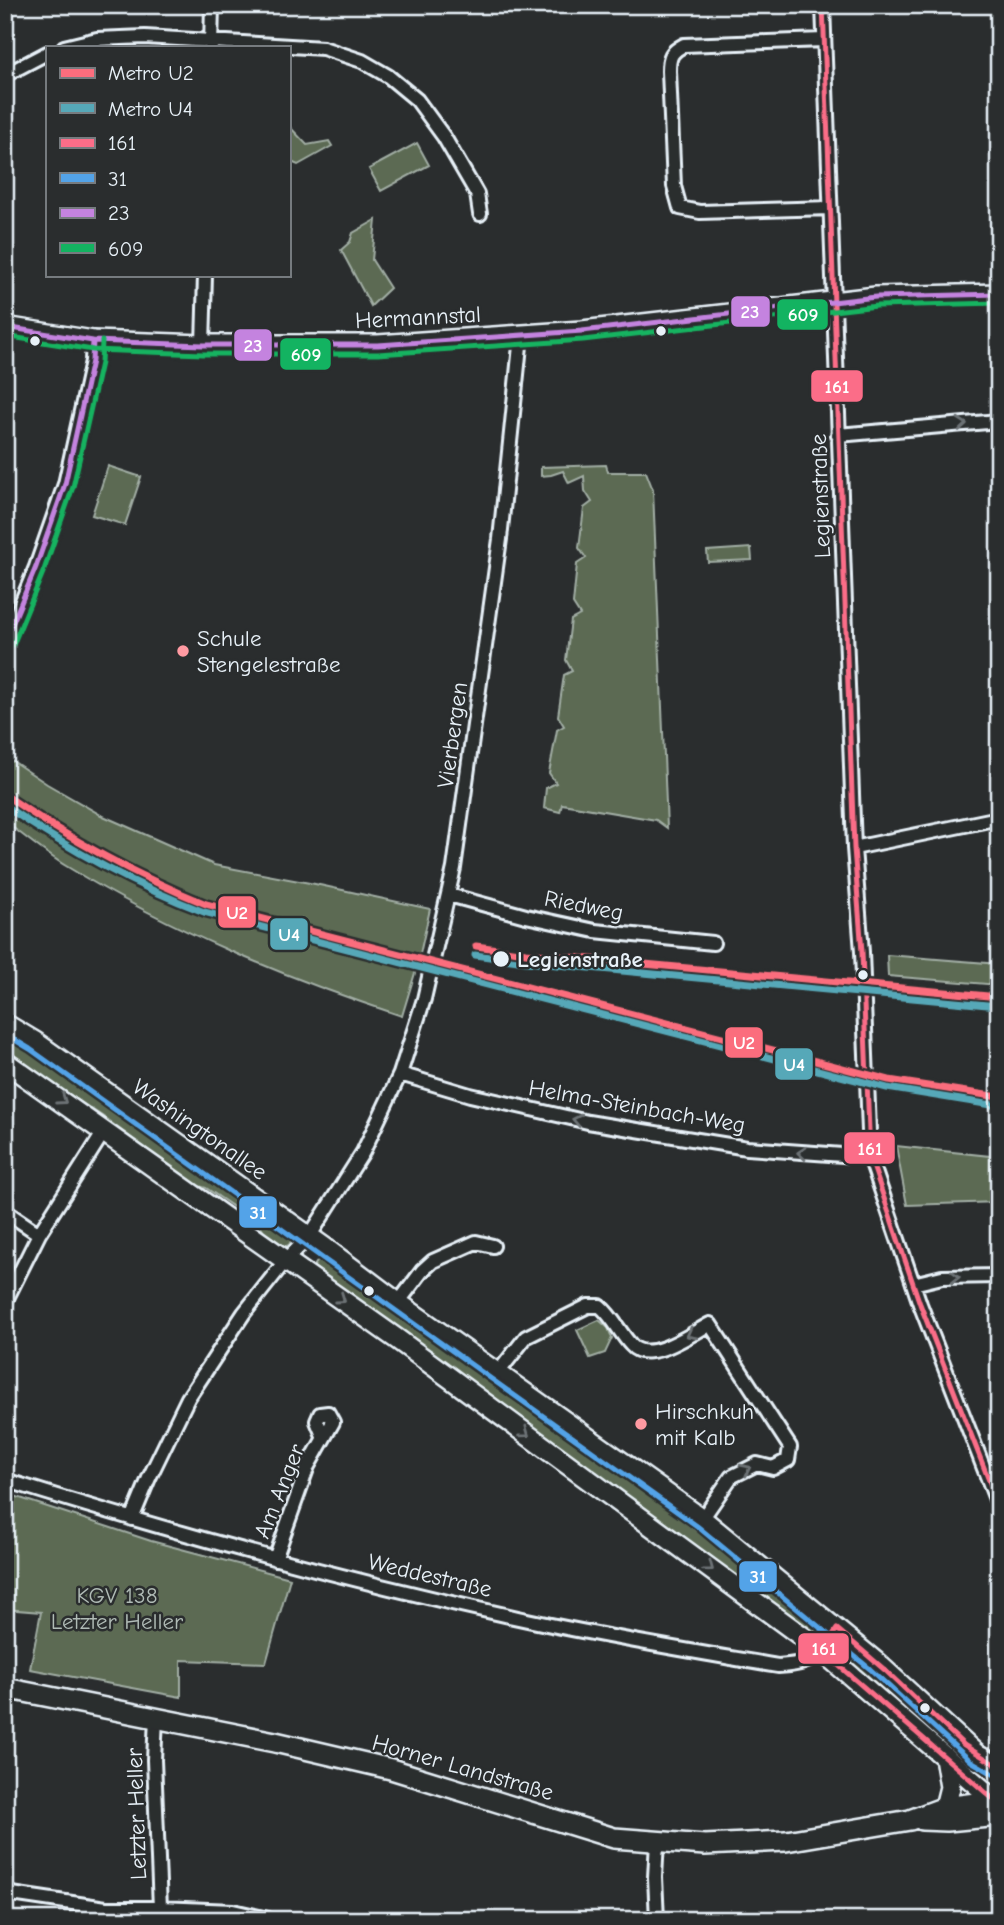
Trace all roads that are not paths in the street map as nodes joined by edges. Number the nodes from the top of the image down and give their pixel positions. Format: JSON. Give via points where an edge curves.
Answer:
{"nodes":[{"id":1,"x":212,"y":5,"type":"edge"},
{"id":2,"x":823,"y":5,"type":"edge"},
{"id":3,"x":824,"y":40,"type":"junction"},
{"id":4,"x":211,"y":44,"type":"edge"},
{"id":5,"x":69,"y":46,"type":"edge"},
{"id":6,"x":267,"y":46,"type":"edge"},
{"id":7,"x":290,"y":47,"type":"edge"},
{"id":8,"x":46,"y":54,"type":"edge"},
{"id":9,"x":5,"y":75,"type":"edge"},
{"id":10,"x":830,"y":208,"type":"junction"},
{"id":11,"x":480,"y":214,"type":"dead end"},
{"id":12,"x":205,"y":276,"type":"edge"},
{"id":13,"x":999,"y":294,"type":"edge"},
{"id":14,"x":833,"y":302,"type":"junction"},
{"id":15,"x":5,"y":327,"type":"edge"},
{"id":16,"x":521,"y":336,"type":"junction"},
{"id":17,"x":93,"y":341,"type":"junction"},
{"id":18,"x":203,"y":345,"type":"junction"},
{"id":19,"x":999,"y":421,"type":"edge"},
{"id":20,"x":838,"y":435,"type":"junction"},
{"id":21,"x":5,"y":642,"type":"edge"},
{"id":22,"x":999,"y":818,"type":"edge"},
{"id":23,"x":854,"y":848,"type":"junction"},
{"id":24,"x":449,"y":895,"type":"junction"},
{"id":25,"x":713,"y":943,"type":"dead end"},
{"id":26,"x":5,"y":1024,"type":"edge"},
{"id":27,"x":5,"y":1062,"type":"edge"},
{"id":28,"x":400,"y":1074,"type":"junction"},
{"id":29,"x":105,"y":1130,"type":"junction"},
{"id":30,"x":870,"y":1157,"type":"junction"},
{"id":31,"x":5,"y":1211,"type":"edge"},
{"id":32,"x":38,"y":1234,"type":"junction"},
{"id":33,"x":309,"y":1237,"type":"junction"},
{"id":34,"x":493,"y":1246,"type":"dead end"},
{"id":35,"x":286,"y":1260,"type":"junction"},
{"id":36,"x":999,"y":1276,"type":"edge"},
{"id":37,"x":913,"y":1284,"type":"junction"},
{"id":38,"x":5,"y":1302,"type":"edge"},
{"id":39,"x":398,"y":1303,"type":"junction"},
{"id":40,"x":497,"y":1374,"type":"junction"},
{"id":41,"x":324,"y":1438,"type":"dead end"},
{"id":42,"x":5,"y":1480,"type":"edge"},
{"id":43,"x":999,"y":1507,"type":"edge"},
{"id":44,"x":131,"y":1519,"type":"junction"},
{"id":45,"x":702,"y":1519,"type":"junction"},
{"id":46,"x":275,"y":1559,"type":"junction"},
{"id":47,"x":837,"y":1629,"type":"junction"},
{"id":48,"x":822,"y":1651,"type":"junction"},
{"id":49,"x":5,"y":1688,"type":"edge"},
{"id":50,"x":156,"y":1718,"type":"junction"},
{"id":51,"x":945,"y":1757,"type":"junction"},
{"id":52,"x":999,"y":1767,"type":"edge"},
{"id":53,"x":998,"y":1803,"type":"edge"},
{"id":54,"x":945,"y":1807,"type":"junction"},
{"id":55,"x":910,"y":1820,"type":"junction"},
{"id":56,"x":657,"y":1842,"type":"junction"},
{"id":57,"x":5,"y":1893,"type":"edge"},
{"id":58,"x":160,"y":1908,"type":"junction"},
{"id":59,"x":268,"y":1919,"type":"edge"},
{"id":60,"x":657,"y":1920,"type":"edge"}],
"edges":[{"from":1,"to":4,"type":"street"},
{"from":2,"to":3,"type":"street","name":"Legienstraße"},
{"from":3,"to":10,"type":"street","name":"Legienstraße"},
{"from":3,"to":10,"type":"street","via":[[684,45],[673,51],[669,71],[674,186],[680,208],[700,212]]},
{"from":4,"to":5,"type":"street","via":[[118,37]]},
{"from":4,"to":6,"type":"street"},
{"from":7,"to":11,"type":"street","via":[[323,48],[362,61],[417,100],[477,194]]},
{"from":8,"to":9,"type":"street"},
{"from":10,"to":14,"type":"street","name":"Legienstraße"},
{"from":12,"to":18,"type":"street"},
{"from":13,"to":14,"type":"street","name":"Hermannstal"},
{"from":14,"to":16,"type":"street","name":"Hermannstal"},
{"from":14,"to":20,"type":"street","name":"Legienstraße"},
{"from":15,"to":17,"type":"street","name":"Hermannstal"},
{"from":16,"to":18,"type":"street","name":"Hermannstal","via":[[377,345]]},
{"from":16,"to":24,"type":"street","name":"Vierbergen","via":[[500,539]]},
{"from":17,"to":18,"type":"street","name":"Hermannstal"},
{"from":17,"to":21,"type":"street","via":[[65,484]]},
{"from":20,"to":19,"type":"street","one_way":true},
{"from":20,"to":23,"type":"street","name":"Legienstraße"},
{"from":22,"to":23,"type":"street"},
{"from":23,"to":30,"type":"street","name":"Legienstraße"},
{"from":24,"to":25,"type":"street","name":"Riedweg","via":[[595,931]]},
{"from":24,"to":28,"type":"street","name":"Vierbergen"},
{"from":26,"to":33,"type":"street","name":"Washingtonallee"},
{"from":27,"to":29,"type":"street","one_way":true},
{"from":30,"to":28,"type":"street","name":"Helma-Steinbach-Weg","one_way":true,"via":[[747,1148],[588,1122]]},
{"from":28,"to":33,"type":"street","name":"Vierbergen","via":[[363,1152]]},
{"from":29,"to":32,"type":"street"},
{"from":29,"to":35,"type":"street"},
{"from":30,"to":37,"type":"street","name":"Legienstraße"},
{"from":31,"to":32,"type":"street"},
{"from":32,"to":38,"type":"street"},
{"from":33,"to":35,"type":"street","name":"Vierbergen"},
{"from":33,"to":39,"type":"street","name":"Washingtonallee"},
{"from":34,"to":39,"type":"street","via":[[476,1242],[433,1261]]},
{"from":35,"to":44,"type":"street","name":"Vierbergen","via":[[244,1313],[188,1398]]},
{"from":35,"to":48,"type":"street","one_way":true},
{"from":37,"to":36,"type":"street","one_way":true},
{"from":37,"to":43,"type":"street","name":"Legienstraße"},
{"from":39,"to":40,"type":"street","name":"Washingtonallee"},
{"from":40,"to":45,"type":"street","name":"Washingtonallee"},
{"from":45,"to":40,"type":"street","one_way":true,"via":[[732,1477],[757,1464],[773,1468],[788,1460],[790,1447],[710,1324],[663,1349],[643,1354],[629,1344],[606,1310],[588,1306],[526,1337]]},
{"from":41,"to":46,"type":"street","name":"Am Anger","via":[[300,1485]]},
{"from":42,"to":44,"type":"street","name":"Weddestraße"},
{"from":44,"to":46,"type":"street","name":"Weddestraße"},
{"from":45,"to":47,"type":"street","name":"Washingtonallee"},
{"from":46,"to":48,"type":"street","name":"Weddestraße","via":[[508,1616],[778,1666],[803,1665]]},
{"from":47,"to":48,"type":"street"},
{"from":47,"to":52,"type":"street","name":"Washingtonallee","via":[[961,1742]]},
{"from":48,"to":51,"type":"street"},
{"from":49,"to":50,"type":"street","name":"Horner Landstraße"},
{"from":50,"to":56,"type":"street","name":"Horner Landstraße","via":[[391,1769],[614,1838]]},
{"from":50,"to":58,"type":"street","name":"Letzter Heller"},
{"from":51,"to":53,"type":"street"},
{"from":51,"to":54,"type":"street","via":[[950,1787]]},
{"from":53,"to":54,"type":"street","name":"Horner Landstraße"},
{"from":53,"to":55,"type":"street","name":"Horner Landstraße","via":[[947,1821]]},
{"from":54,"to":55,"type":"street","name":"Horner Landstraße"},
{"from":55,"to":56,"type":"street","name":"Horner Landstraße","via":[[786,1841]]},
{"from":56,"to":60,"type":"street"},
{"from":57,"to":58,"type":"street","name":"Letzter Heller","via":[[106,1908]]},
{"from":58,"to":59,"type":"street","name":"Letzter Heller","via":[[233,1911]]}]}
